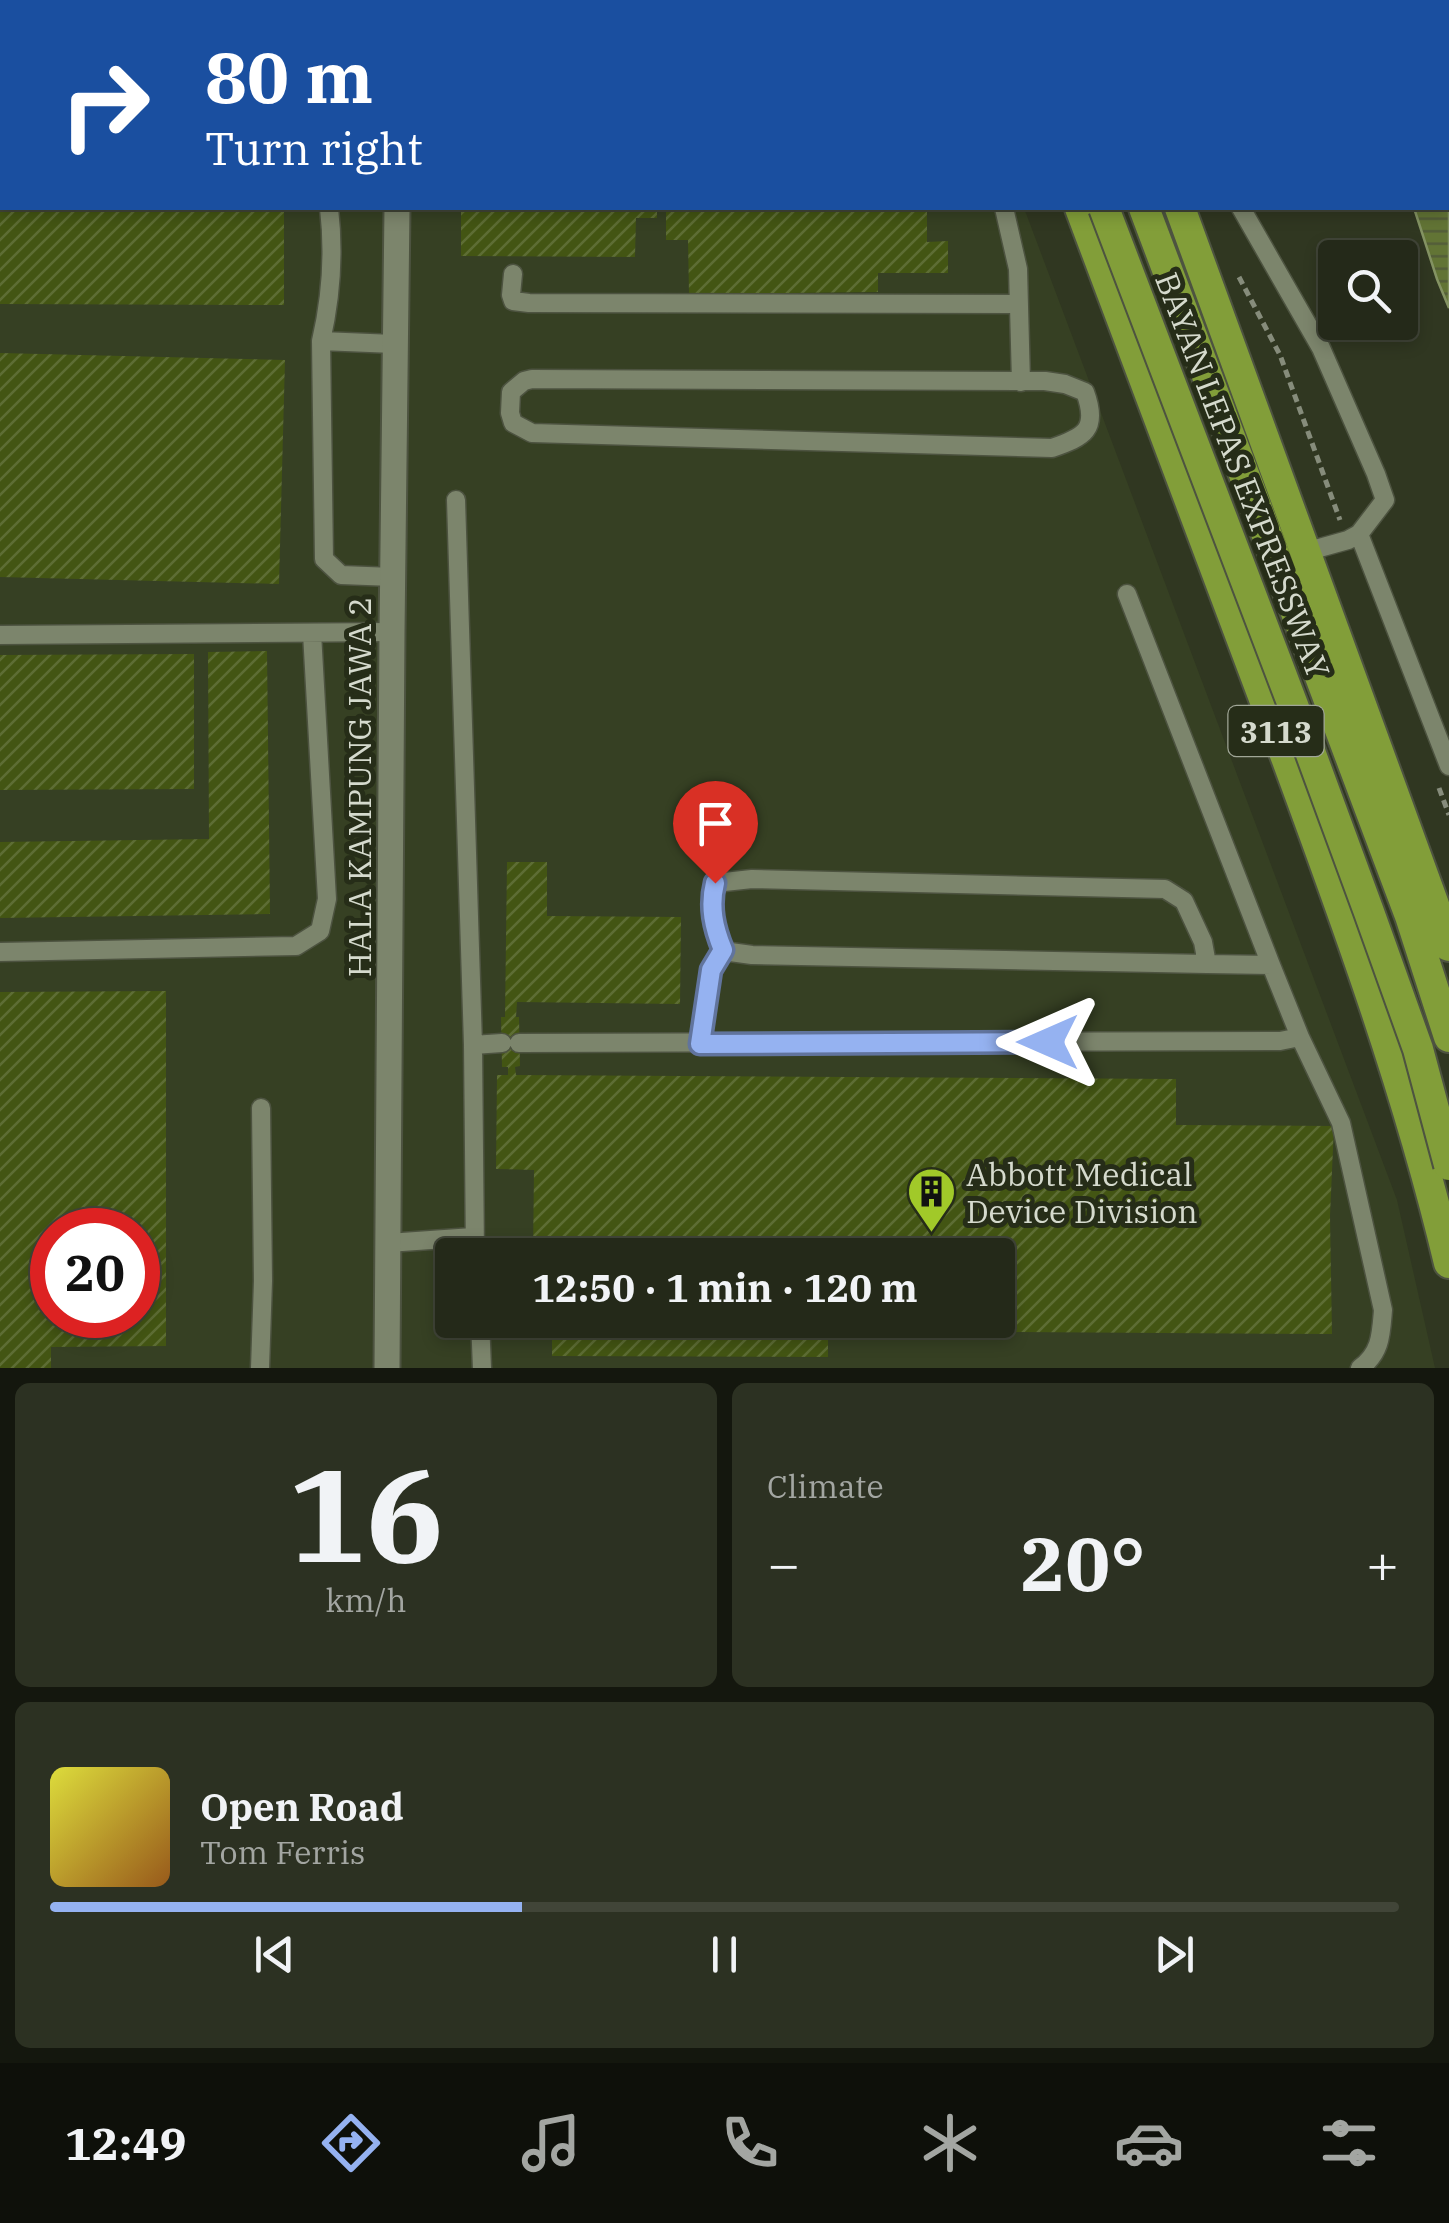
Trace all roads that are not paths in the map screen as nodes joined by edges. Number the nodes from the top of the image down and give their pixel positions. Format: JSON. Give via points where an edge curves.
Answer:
{"nodes":[{"id":1,"x":329,"y":210,"type":"edge"},
{"id":2,"x":397,"y":210,"type":"edge"},
{"id":3,"x":1004,"y":210,"type":"edge"},
{"id":4,"x":1081,"y":210,"type":"edge"},
{"id":5,"x":1105,"y":210,"type":"edge"},
{"id":6,"x":1145,"y":210,"type":"edge"},
{"id":7,"x":1181,"y":210,"type":"edge"},
{"id":8,"x":1242,"y":210,"type":"edge"},
{"id":9,"x":513,"y":274,"type":"dead end"},
{"id":10,"x":1019,"y":304,"type":"junction"},
{"id":11,"x":321,"y":342,"type":"junction"},
{"id":12,"x":394,"y":344,"type":"junction"},
{"id":13,"x":1021,"y":382,"type":"junction"},
{"id":14,"x":456,"y":500,"type":"dead end"},
{"id":15,"x":1354,"y":537,"type":"junction"},
{"id":16,"x":1305,"y":552,"type":"junction"},
{"id":17,"x":393,"y":576,"type":"junction"},
{"id":18,"x":1127,"y":594,"type":"dead end"},
{"id":19,"x":392,"y":632,"type":"junction"},
{"id":20,"x":312,"y":633,"type":"junction"},
{"id":21,"x":0,"y":635,"type":"edge"},
{"id":22,"x":1442,"y":772,"type":"edge"},
{"id":23,"x":1449,"y":946,"type":"edge"},
{"id":24,"x":723,"y":950,"type":"junction"},
{"id":25,"x":0,"y":952,"type":"edge"},
{"id":26,"x":1207,"y":964,"type":"junction"},
{"id":27,"x":1271,"y":965,"type":"junction"},
{"id":28,"x":1300,"y":1037,"type":"junction"},
{"id":29,"x":1449,"y":1037,"type":"edge"},
{"id":30,"x":700,"y":1044,"type":"junction"},
{"id":31,"x":473,"y":1045,"type":"junction"},
{"id":32,"x":261,"y":1108,"type":"dead end"},
{"id":33,"x":1449,"y":1139,"type":"edge"},
{"id":34,"x":1439,"y":1173,"type":"edge"},
{"id":35,"x":474,"y":1238,"type":"edge"},
{"id":36,"x":388,"y":1242,"type":"junction"},
{"id":37,"x":435,"y":1244,"type":"edge"},
{"id":38,"x":1449,"y":1263,"type":"edge"},
{"id":39,"x":481,"y":1338,"type":"edge"},
{"id":40,"x":260,"y":1368,"type":"edge"},
{"id":41,"x":387,"y":1368,"type":"edge"},
{"id":42,"x":482,"y":1368,"type":"edge"},
{"id":43,"x":1360,"y":1368,"type":"edge"}],
"edges":[{"from":1,"to":11,"type":"lane"},
{"from":2,"to":12,"type":"street","name":"HALA KAMPUNG JAWA 2"},
{"from":3,"to":10,"type":"lane"},
{"from":4,"to":34,"type":"highway","number":"3113"},
{"from":5,"to":34,"type":"highway","name":"BAYAN LEPAS EXPRESSWAY","number":"3113","bridge":true,"via":[[1418,1049]]},
{"from":6,"to":29,"type":"highway","name":"BAYAN LEPAS EXPRESSWAY","number":"3113","via":[[1410,916]]},
{"from":7,"to":16,"type":"highway","number":"3113"},
{"from":8,"to":15,"type":"lane","via":[[1321,348],[1385,500]]},
{"from":9,"to":10,"type":"lane","via":[[514,301],[529,302]]},
{"from":10,"to":13,"type":"lane"},
{"from":11,"to":12,"type":"lane"},
{"from":11,"to":17,"type":"lane","via":[[324,559],[341,575]]},
{"from":12,"to":17,"type":"street","name":"HALA KAMPUNG JAWA 2"},
{"from":13,"to":13,"type":"lane","via":[[1085,392],[1090,422],[1084,434],[1052,448],[532,433],[510,413],[511,392],[532,379]]},
{"from":14,"to":31,"type":"lane"},
{"from":15,"to":16,"type":"lane"},
{"from":15,"to":22,"type":"lane"},
{"from":16,"to":23,"type":"highway","number":"3113"},
{"from":17,"to":19,"type":"street","name":"HALA KAMPUNG JAWA 2"},
{"from":18,"to":27,"type":"lane"},
{"from":19,"to":20,"type":"lane"},
{"from":19,"to":36,"type":"street","name":"HALA KAMPUNG JAWA 2"},
{"from":20,"to":21,"type":"lane"},
{"from":20,"to":25,"type":"lane","via":[[328,899],[320,931],[296,946]]},
{"from":24,"to":26,"type":"lane"},
{"from":24,"to":26,"type":"lane","via":[[712,916],[715,883],[1165,890],[1184,902]]},
{"from":24,"to":30,"type":"lane","via":[[711,970]]},
{"from":26,"to":27,"type":"lane"},
{"from":27,"to":28,"type":"lane"},
{"from":28,"to":30,"type":"lane"},
{"from":28,"to":43,"type":"lane","via":[[1341,1123],[1383,1310],[1380,1341]]},
{"from":30,"to":31,"type":"lane"},
{"from":31,"to":35,"type":"lane"},
{"from":32,"to":40,"type":"lane"},
{"from":33,"to":34,"type":"highway","via":[[1436,1157]]},
{"from":34,"to":38,"type":"highway","number":"3113"},
{"from":36,"to":37,"type":"lane"},
{"from":36,"to":41,"type":"street","name":"HALA KAMPUNG JAWA 2"},
{"from":39,"to":42,"type":"lane"}]}
